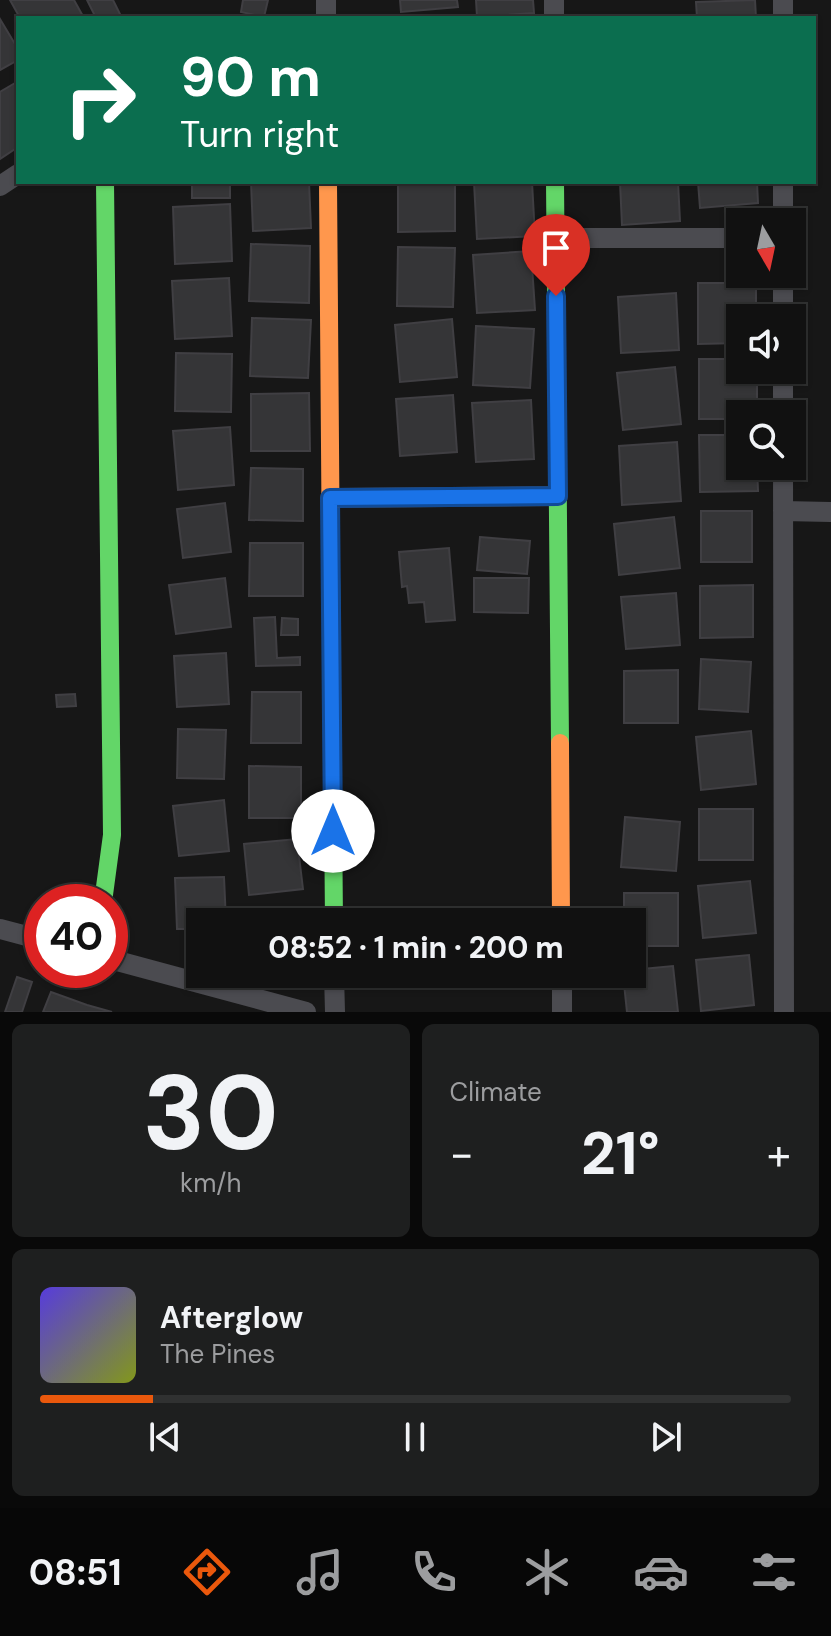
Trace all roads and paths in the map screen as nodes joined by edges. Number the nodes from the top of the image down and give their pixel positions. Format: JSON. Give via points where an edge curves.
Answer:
{"nodes":[{"id":1,"x":105,"y":184,"type":"edge"},
{"id":2,"x":328,"y":184,"type":"edge"},
{"id":3,"x":555,"y":184,"type":"edge"},
{"id":4,"x":783,"y":184,"type":"edge"},
{"id":5,"x":783,"y":208,"type":"edge"},
{"id":6,"x":556,"y":238,"type":"junction"},
{"id":7,"x":726,"y":238,"type":"edge"},
{"id":8,"x":783,"y":480,"type":"edge"},
{"id":9,"x":558,"y":496,"type":"junction"},
{"id":10,"x":330,"y":498,"type":"junction"},
{"id":11,"x":783,"y":511,"type":"junction"},
{"id":12,"x":831,"y":512,"type":"edge"},
{"id":13,"x":105,"y":884,"type":"edge"},
{"id":14,"x":334,"y":908,"type":"edge"},
{"id":15,"x":561,"y":908,"type":"edge"},
{"id":16,"x":0,"y":929,"type":"edge"},
{"id":17,"x":24,"y":935,"type":"edge"},
{"id":18,"x":128,"y":964,"type":"edge"},
{"id":19,"x":334,"y":988,"type":"edge"},
{"id":20,"x":562,"y":988,"type":"edge"},
{"id":21,"x":306,"y":1012,"type":"edge"},
{"id":22,"x":335,"y":1012,"type":"edge"},
{"id":23,"x":562,"y":1012,"type":"edge"},
{"id":24,"x":784,"y":1012,"type":"edge"}],
"edges":[{"from":1,"to":13,"type":"street","via":[[112,835]]},
{"from":2,"to":10,"type":"street"},
{"from":3,"to":6,"type":"street"},
{"from":4,"to":5,"type":"street"},
{"from":6,"to":7,"type":"street"},
{"from":6,"to":9,"type":"street"},
{"from":8,"to":11,"type":"street"},
{"from":9,"to":10,"type":"street"},
{"from":9,"to":15,"type":"street"},
{"from":10,"to":14,"type":"street"},
{"from":11,"to":12,"type":"street"},
{"from":11,"to":24,"type":"street"},
{"from":16,"to":17,"type":"street"},
{"from":18,"to":21,"type":"street"},
{"from":19,"to":22,"type":"street"},
{"from":20,"to":23,"type":"street"}]}
